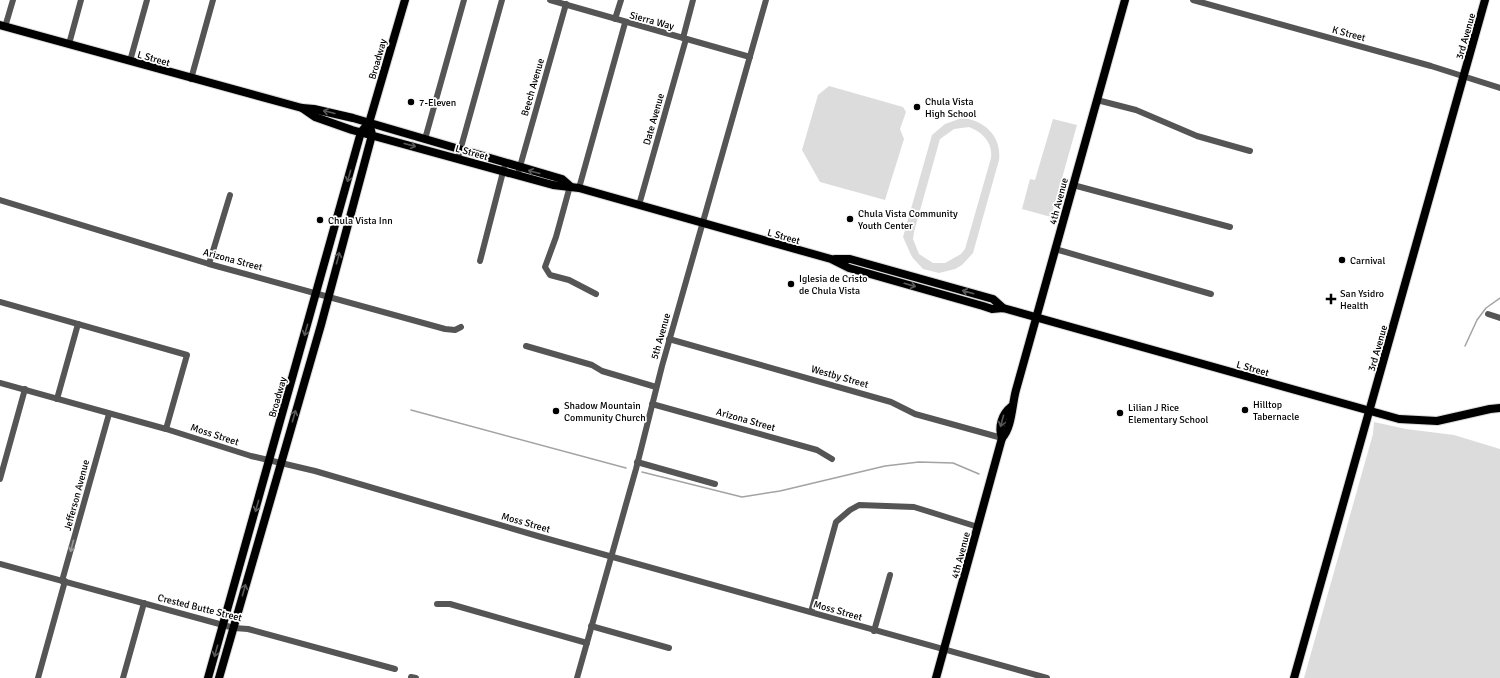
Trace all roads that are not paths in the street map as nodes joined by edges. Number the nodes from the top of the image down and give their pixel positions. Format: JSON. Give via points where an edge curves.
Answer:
{"nodes":[{"id":1,"x":13,"y":0,"type":"edge"},
{"id":2,"x":81,"y":0,"type":"edge"},
{"id":3,"x":147,"y":0,"type":"edge"},
{"id":4,"x":213,"y":0,"type":"edge"},
{"id":5,"x":405,"y":0,"type":"edge"},
{"id":6,"x":464,"y":0,"type":"edge"},
{"id":7,"x":502,"y":0,"type":"edge"},
{"id":8,"x":550,"y":0,"type":"edge"},
{"id":9,"x":621,"y":0,"type":"edge"},
{"id":10,"x":693,"y":0,"type":"edge"},
{"id":11,"x":766,"y":0,"type":"edge"},
{"id":12,"x":1125,"y":0,"type":"edge"},
{"id":13,"x":1193,"y":0,"type":"edge"},
{"id":14,"x":1485,"y":0,"type":"edge"},
{"id":15,"x":566,"y":4,"type":"junction"},
{"id":16,"x":615,"y":19,"type":"junction"},
{"id":17,"x":625,"y":23,"type":"junction"},
{"id":18,"x":3,"y":26,"type":"edge"},
{"id":19,"x":684,"y":39,"type":"junction"},
{"id":20,"x":69,"y":44,"type":"junction"},
{"id":21,"x":750,"y":57,"type":"junction"},
{"id":22,"x":130,"y":62,"type":"junction"},
{"id":23,"x":1464,"y":76,"type":"junction"},
{"id":24,"x":191,"y":78,"type":"junction"},
{"id":25,"x":1500,"y":88,"type":"edge"},
{"id":26,"x":1097,"y":100,"type":"junction"},
{"id":27,"x":302,"y":108,"type":"junction"},
{"id":28,"x":369,"y":123,"type":"junction"},
{"id":29,"x":361,"y":132,"type":"junction"},
{"id":30,"x":372,"y":135,"type":"junction"},
{"id":31,"x":424,"y":139,"type":"junction"},
{"id":32,"x":1250,"y":151,"type":"dead end"},
{"id":33,"x":459,"y":154,"type":"junction"},
{"id":34,"x":504,"y":167,"type":"junction"},
{"id":35,"x":519,"y":172,"type":"junction"},
{"id":36,"x":1073,"y":184,"type":"junction"},
{"id":37,"x":570,"y":186,"type":"junction"},
{"id":38,"x":579,"y":188,"type":"junction"},
{"id":39,"x":230,"y":195,"type":"dead end"},
{"id":40,"x":0,"y":200,"type":"edge"},
{"id":41,"x":640,"y":205,"type":"junction"},
{"id":42,"x":704,"y":223,"type":"junction"},
{"id":43,"x":1230,"y":227,"type":"dead end"},
{"id":44,"x":1055,"y":250,"type":"junction"},
{"id":45,"x":480,"y":261,"type":"dead end"},
{"id":46,"x":209,"y":264,"type":"junction"},
{"id":47,"x":316,"y":292,"type":"junction"},
{"id":48,"x":596,"y":294,"type":"dead end"},
{"id":49,"x":1211,"y":294,"type":"dead end"},
{"id":50,"x":328,"y":295,"type":"junction"},
{"id":51,"x":0,"y":302,"type":"edge"},
{"id":52,"x":1488,"y":314,"type":"dead end"},
{"id":53,"x":1036,"y":318,"type":"junction"},
{"id":54,"x":1500,"y":318,"type":"edge"},
{"id":55,"x":78,"y":324,"type":"junction"},
{"id":56,"x":461,"y":327,"type":"dead end"},
{"id":57,"x":669,"y":339,"type":"junction"},
{"id":58,"x":526,"y":346,"type":"dead end"},
{"id":59,"x":0,"y":382,"type":"edge"},
{"id":60,"x":656,"y":386,"type":"junction"},
{"id":61,"x":25,"y":389,"type":"junction"},
{"id":62,"x":57,"y":399,"type":"junction"},
{"id":63,"x":652,"y":404,"type":"junction"},
{"id":64,"x":1500,"y":408,"type":"edge"},
{"id":65,"x":1370,"y":410,"type":"junction"},
{"id":66,"x":109,"y":414,"type":"junction"},
{"id":67,"x":166,"y":429,"type":"junction"},
{"id":68,"x":1002,"y":438,"type":"junction"},
{"id":69,"x":832,"y":459,"type":"dead end"},
{"id":70,"x":269,"y":461,"type":"junction"},
{"id":71,"x":637,"y":462,"type":"junction"},
{"id":72,"x":280,"y":463,"type":"junction"},
{"id":73,"x":0,"y":479,"type":"edge"},
{"id":74,"x":715,"y":484,"type":"dead end"},
{"id":75,"x":978,"y":528,"type":"junction"},
{"id":76,"x":610,"y":556,"type":"junction"},
{"id":77,"x":0,"y":564,"type":"edge"},
{"id":78,"x":890,"y":575,"type":"dead end"},
{"id":79,"x":64,"y":581,"type":"junction"},
{"id":80,"x":144,"y":603,"type":"junction"},
{"id":81,"x":437,"y":604,"type":"dead end"},
{"id":82,"x":811,"y":612,"type":"junction"},
{"id":83,"x":224,"y":625,"type":"junction"},
{"id":84,"x":591,"y":626,"type":"junction"},
{"id":85,"x":234,"y":628,"type":"junction"},
{"id":86,"x":874,"y":631,"type":"junction"},
{"id":87,"x":587,"y":643,"type":"junction"},
{"id":88,"x":669,"y":648,"type":"dead end"},
{"id":89,"x":944,"y":650,"type":"junction"},
{"id":90,"x":395,"y":669,"type":"dead end"},
{"id":91,"x":38,"y":678,"type":"edge"},
{"id":92,"x":124,"y":678,"type":"edge"},
{"id":93,"x":208,"y":678,"type":"edge"},
{"id":94,"x":220,"y":678,"type":"edge"},
{"id":95,"x":577,"y":678,"type":"edge"},
{"id":96,"x":936,"y":678,"type":"edge"},
{"id":97,"x":1047,"y":678,"type":"edge"},
{"id":98,"x":1294,"y":678,"type":"edge"}],
"edges":[{"from":1,"to":18,"type":"street"},
{"from":2,"to":20,"type":"street"},
{"from":3,"to":22,"type":"street"},
{"from":4,"to":24,"type":"street"},
{"from":5,"to":28,"type":"main road","name":"Broadway"},
{"from":6,"to":31,"type":"street"},
{"from":7,"to":33,"type":"street"},
{"from":8,"to":15,"type":"street","name":"Sierra Way"},
{"from":9,"to":16,"type":"street"},
{"from":10,"to":19,"type":"street","name":"Date Avenue"},
{"from":11,"to":21,"type":"street","name":"5th Avenue"},
{"from":12,"to":26,"type":"main road","name":"4th Avenue"},
{"from":13,"to":23,"type":"street","name":"K Street"},
{"from":14,"to":23,"type":"main road","name":"3rd Avenue"},
{"from":15,"to":16,"type":"street","name":"Sierra Way"},
{"from":15,"to":35,"type":"street","name":"Beech Avenue"},
{"from":16,"to":17,"type":"street","name":"Sierra Way"},
{"from":17,"to":19,"type":"street","name":"Sierra Way"},
{"from":17,"to":38,"type":"street"},
{"from":18,"to":20,"type":"main road","name":"L Street"},
{"from":19,"to":21,"type":"street","name":"Sierra Way"},
{"from":19,"to":41,"type":"street","name":"Date Avenue"},
{"from":20,"to":22,"type":"main road","name":"L Street"},
{"from":21,"to":42,"type":"street","name":"5th Avenue"},
{"from":22,"to":24,"type":"main road","name":"L Street"},
{"from":23,"to":25,"type":"street","name":"K Street"},
{"from":23,"to":65,"type":"main road","name":"3rd Avenue"},
{"from":24,"to":27,"type":"main road","name":"L Street"},
{"from":26,"to":32,"type":"street","via":[[1136,110],[1197,136]]},
{"from":26,"to":36,"type":"main road","name":"4th Avenue"},
{"from":28,"to":27,"type":"main road","name":"L Street","one_way":true},
{"from":27,"to":29,"type":"main road","name":"L Street","via":[[315,117]]},
{"from":28,"to":29,"type":"main road","name":"Broadway"},
{"from":28,"to":30,"type":"main road"},
{"from":28,"to":31,"type":"main road","name":"L Street"},
{"from":29,"to":30,"type":"main road","name":"L Street"},
{"from":29,"to":47,"type":"main road","name":"Broadway","one_way":true},
{"from":30,"to":33,"type":"main road","name":"L Street","one_way":true},
{"from":50,"to":30,"type":"main road","one_way":true},
{"from":31,"to":33,"type":"main road","name":"L Street"},
{"from":33,"to":34,"type":"main road","name":"L Street"},
{"from":34,"to":35,"type":"main road","name":"L Street"},
{"from":34,"to":45,"type":"street"},
{"from":35,"to":37,"type":"main road","name":"L Street","via":[[562,179]]},
{"from":36,"to":43,"type":"street"},
{"from":36,"to":44,"type":"main road","name":"4th Avenue"},
{"from":37,"to":38,"type":"main road","name":"L Street"},
{"from":37,"to":48,"type":"street","via":[[545,266],[550,275],[569,280]]},
{"from":38,"to":41,"type":"main road","name":"L Street"},
{"from":39,"to":46,"type":"street"},
{"from":40,"to":46,"type":"street","name":"Arizona Street"},
{"from":41,"to":42,"type":"main road","name":"L Street"},
{"from":42,"to":53,"type":"main road","name":"L Street","via":[[992,309],[1003,308]]},
{"from":42,"to":57,"type":"street","name":"5th Avenue"},
{"from":44,"to":49,"type":"street"},
{"from":44,"to":53,"type":"main road","name":"4th Avenue"},
{"from":46,"to":47,"type":"street","name":"Arizona Street"},
{"from":47,"to":50,"type":"street","name":"Arizona Street"},
{"from":47,"to":70,"type":"main road","name":"Broadway","one_way":true},
{"from":50,"to":56,"type":"street","name":"Arizona Street","via":[[445,329],[455,330]]},
{"from":72,"to":50,"type":"main road","one_way":true},
{"from":51,"to":55,"type":"street"},
{"from":52,"to":54,"type":"street"},
{"from":53,"to":65,"type":"main road","name":"L Street"},
{"from":53,"to":68,"type":"main road","name":"4th Avenue","via":[[1011,407],[1005,412],[999,431]]},
{"from":55,"to":62,"type":"street"},
{"from":55,"to":67,"type":"street","via":[[187,355]]},
{"from":57,"to":60,"type":"street","name":"5th Avenue"},
{"from":57,"to":68,"type":"street","name":"Westby Street","via":[[891,402],[915,414]]},
{"from":58,"to":60,"type":"street"},
{"from":59,"to":61,"type":"street","name":"Moss Street"},
{"from":60,"to":63,"type":"street","name":"5th Avenue"},
{"from":61,"to":62,"type":"street","name":"Moss Street"},
{"from":61,"to":73,"type":"street"},
{"from":62,"to":66,"type":"street","name":"Moss Street"},
{"from":63,"to":69,"type":"street","name":"Arizona Street","via":[[817,450]]},
{"from":63,"to":71,"type":"street","name":"5th Avenue"},
{"from":64,"to":65,"type":"main road","name":"L Street","via":[[1437,421],[1399,419]]},
{"from":65,"to":98,"type":"main road","name":"3rd Avenue"},
{"from":66,"to":67,"type":"street","name":"Moss Street"},
{"from":66,"to":79,"type":"street","name":"Jefferson Avenue","one_way":true},
{"from":67,"to":70,"type":"street","name":"Moss Street"},
{"from":68,"to":75,"type":"main road","name":"4th Avenue"},
{"from":70,"to":72,"type":"street","name":"Moss Street"},
{"from":70,"to":83,"type":"main road","name":"Broadway","one_way":true},
{"from":71,"to":74,"type":"street"},
{"from":71,"to":76,"type":"street","name":"5th Avenue"},
{"from":72,"to":76,"type":"street","name":"Moss Street"},
{"from":85,"to":72,"type":"main road","one_way":true},
{"from":75,"to":82,"type":"street","via":[[914,506],[859,506],[850,510],[836,522]]},
{"from":75,"to":89,"type":"main road","name":"4th Avenue"},
{"from":76,"to":82,"type":"street","name":"Moss Street"},
{"from":76,"to":84,"type":"street","name":"5th Avenue"},
{"from":77,"to":79,"type":"street","name":"Crested Butte Street"},
{"from":78,"to":86,"type":"street"},
{"from":79,"to":80,"type":"street","name":"Crested Butte Street"},
{"from":79,"to":91,"type":"street","name":"Jefferson Avenue"},
{"from":80,"to":83,"type":"street","name":"Crested Butte Street"},
{"from":80,"to":92,"type":"street"},
{"from":81,"to":87,"type":"street","via":[[450,604]]},
{"from":82,"to":86,"type":"street","name":"Moss Street"},
{"from":83,"to":85,"type":"street","name":"Crested Butte Street"},
{"from":83,"to":93,"type":"main road","name":"Broadway","one_way":true},
{"from":84,"to":87,"type":"street","name":"5th Avenue"},
{"from":84,"to":88,"type":"street"},
{"from":85,"to":90,"type":"street","name":"Crested Butte Street","via":[[248,629]]},
{"from":85,"to":94,"type":"main road"},
{"from":86,"to":89,"type":"street","name":"Moss Street"},
{"from":87,"to":95,"type":"street","name":"5th Avenue"},
{"from":89,"to":96,"type":"main road","name":"4th Avenue"},
{"from":89,"to":97,"type":"street","name":"Moss Street"}]}
